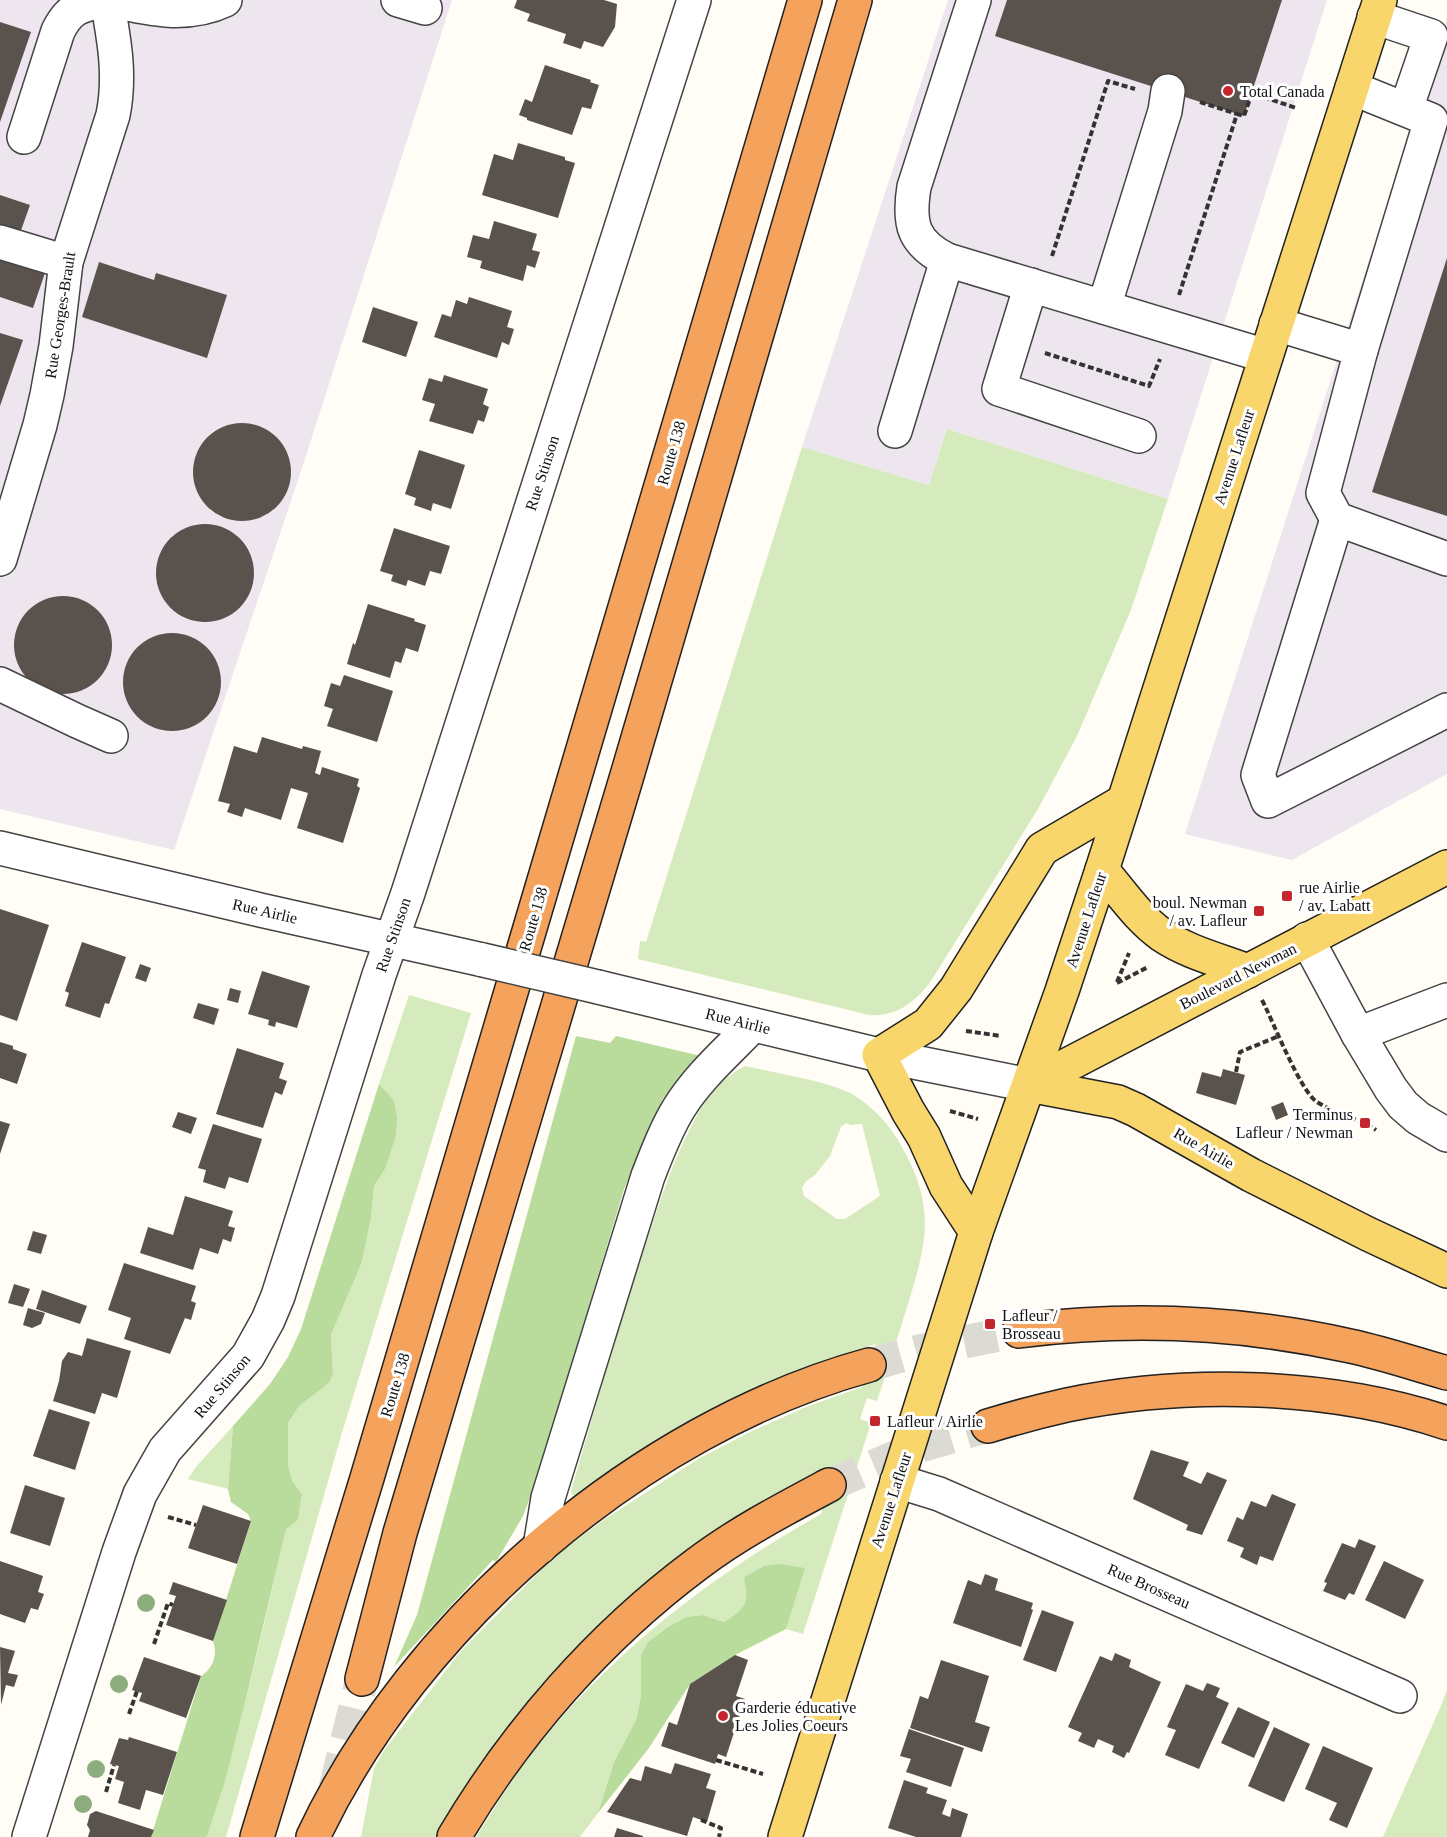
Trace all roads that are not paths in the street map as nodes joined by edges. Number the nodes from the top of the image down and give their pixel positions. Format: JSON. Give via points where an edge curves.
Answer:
{"nodes":[{"id":1,"x":107,"y":0,"type":"edge"},
{"id":2,"x":225,"y":0,"type":"edge"},
{"id":3,"x":694,"y":0,"type":"edge"},
{"id":4,"x":805,"y":0,"type":"edge"},
{"id":5,"x":855,"y":0,"type":"edge"},
{"id":6,"x":974,"y":0,"type":"edge"},
{"id":7,"x":1377,"y":9,"type":"edge"},
{"id":8,"x":1352,"y":88,"type":"junction"},
{"id":9,"x":1168,"y":91,"type":"dead end"},
{"id":10,"x":1406,"y":109,"type":"junction"},
{"id":11,"x":24,"y":137,"type":"dead end"},
{"id":12,"x":0,"y":242,"type":"edge"},
{"id":13,"x":947,"y":260,"type":"junction"},
{"id":14,"x":66,"y":262,"type":"junction"},
{"id":15,"x":1031,"y":285,"type":"junction"},
{"id":16,"x":1104,"y":307,"type":"junction"},
{"id":17,"x":1276,"y":324,"type":"junction"},
{"id":18,"x":1361,"y":351,"type":"junction"},
{"id":19,"x":1266,"y":356,"type":"junction"},
{"id":20,"x":895,"y":431,"type":"dead end"},
{"id":21,"x":1139,"y":436,"type":"dead end"},
{"id":22,"x":1336,"y":519,"type":"junction"},
{"id":23,"x":0,"y":559,"type":"edge"},
{"id":24,"x":1447,"y":559,"type":"edge"},
{"id":25,"x":0,"y":684,"type":"edge"},
{"id":26,"x":1447,"y":710,"type":"edge"},
{"id":27,"x":111,"y":736,"type":"dead end"},
{"id":28,"x":1124,"y":801,"type":"junction"},
{"id":29,"x":0,"y":848,"type":"edge"},
{"id":30,"x":1447,"y":867,"type":"edge"},
{"id":31,"x":1102,"y":870,"type":"junction"},
{"id":32,"x":391,"y":939,"type":"junction"},
{"id":33,"x":1307,"y":939,"type":"junction"},
{"id":34,"x":1248,"y":971,"type":"junction"},
{"id":35,"x":1447,"y":1000,"type":"edge"},
{"id":36,"x":753,"y":1024,"type":"junction"},
{"id":37,"x":1358,"y":1034,"type":"junction"},
{"id":38,"x":879,"y":1055,"type":"junction"},
{"id":39,"x":1029,"y":1085,"type":"junction"},
{"id":40,"x":1447,"y":1135,"type":"edge"},
{"id":41,"x":976,"y":1232,"type":"junction"},
{"id":42,"x":1447,"y":1271,"type":"edge"},
{"id":43,"x":1019,"y":1331,"type":"tunnel mouth"},
{"id":44,"x":869,"y":1365,"type":"tunnel mouth"},
{"id":45,"x":1447,"y":1374,"type":"edge"},
{"id":46,"x":1447,"y":1423,"type":"edge"},
{"id":47,"x":988,"y":1426,"type":"tunnel mouth"},
{"id":48,"x":897,"y":1480,"type":"junction"},
{"id":49,"x":830,"y":1485,"type":"tunnel mouth"},
{"id":50,"x":540,"y":1547,"type":"junction"},
{"id":51,"x":362,"y":1679,"type":"tunnel mouth"},
{"id":52,"x":1400,"y":1696,"type":"dead end"},
{"id":53,"x":29,"y":1837,"type":"edge"},
{"id":54,"x":257,"y":1837,"type":"edge"},
{"id":55,"x":313,"y":1837,"type":"edge"},
{"id":56,"x":454,"y":1837,"type":"edge"},
{"id":57,"x":784,"y":1837,"type":"edge"}],
"edges":[{"from":1,"to":2,"type":"street","via":[[148,9],[188,11]]},
{"from":1,"to":11,"type":"street","via":[[70,11],[64,20]]},
{"from":1,"to":14,"type":"street","name":"Rue Georges-Brault","via":[[117,92]]},
{"from":3,"to":32,"type":"street","name":"Rue Stinson"},
{"from":4,"to":54,"type":"highway","name":"Route 138"},
{"from":5,"to":51,"type":"highway","via":[[400,1533]]},
{"from":6,"to":13,"type":"street","via":[[911,206],[918,239]]},
{"from":7,"to":8,"type":"main road","name":"Avenue Lafleur"},
{"from":7,"to":10,"type":"street","via":[[1431,36]]},
{"from":8,"to":10,"type":"street"},
{"from":8,"to":17,"type":"main road","name":"Avenue Lafleur"},
{"from":9,"to":16,"type":"street"},
{"from":10,"to":18,"type":"street","via":[[1431,120]]},
{"from":12,"to":14,"type":"street"},
{"from":13,"to":15,"type":"street"},
{"from":13,"to":20,"type":"street"},
{"from":14,"to":23,"type":"street","name":"Rue Georges-Brault","via":[[47,395]]},
{"from":15,"to":16,"type":"street"},
{"from":15,"to":21,"type":"street","via":[[999,389]]},
{"from":16,"to":19,"type":"street"},
{"from":17,"to":18,"type":"street"},
{"from":17,"to":19,"type":"main road","name":"Avenue Lafleur"},
{"from":18,"to":22,"type":"street","via":[[1323,494]]},
{"from":19,"to":28,"type":"main road","name":"Avenue Lafleur"},
{"from":22,"to":24,"type":"street"},
{"from":22,"to":26,"type":"street","via":[[1258,775],[1268,801]]},
{"from":25,"to":27,"type":"street"},
{"from":28,"to":31,"type":"main road","name":"Avenue Lafleur"},
{"from":28,"to":38,"type":"main road","via":[[1042,849],[967,971],[928,1024]]},
{"from":29,"to":32,"type":"street","name":"Rue Airlie"},
{"from":30,"to":33,"type":"main road","name":"Boulevard Newman"},
{"from":31,"to":34,"type":"main road","via":[[1160,934]]},
{"from":31,"to":39,"type":"main road","name":"Avenue Lafleur"},
{"from":32,"to":36,"type":"street","name":"Rue Airlie","bridge":true},
{"from":32,"to":53,"type":"street","name":"Rue Stinson","via":[[278,1296],[248,1356],[165,1450],[140,1494]]},
{"from":33,"to":34,"type":"main road","name":"Boulevard Newman"},
{"from":33,"to":37,"type":"street"},
{"from":34,"to":39,"type":"main road","name":"Boulevard Newman"},
{"from":35,"to":37,"type":"street"},
{"from":36,"to":38,"type":"street","name":"Rue Airlie"},
{"from":36,"to":50,"type":"street","via":[[698,1083],[663,1137],[633,1221],[548,1498]]},
{"from":37,"to":40,"type":"street","via":[[1403,1105]]},
{"from":38,"to":39,"type":"street","name":"Rue Airlie"},
{"from":38,"to":41,"type":"main road","via":[[946,1186]]},
{"from":39,"to":41,"type":"main road","name":"Avenue Lafleur"},
{"from":39,"to":42,"type":"main road","name":"Rue Airlie","via":[[1118,1102],[1136,1110],[1262,1180]]},
{"from":41,"to":48,"type":"main road","name":"Avenue Lafleur"},
{"from":43,"to":45,"type":"highway","via":[[1140,1323],[1244,1329],[1350,1346]]},
{"from":44,"to":50,"type":"highway","via":[[787,1393],[698,1434],[640,1470]]},
{"from":46,"to":47,"type":"highway","via":[[1344,1398],[1207,1390],[1067,1405]]},
{"from":48,"to":52,"type":"street","name":"Rue Brosseau","via":[[948,1498]]},
{"from":48,"to":57,"type":"main road","name":"Avenue Lafleur"},
{"from":49,"to":56,"type":"highway","via":[[782,1509],[722,1547],[624,1625],[571,1678],[527,1731]]},
{"from":50,"to":55,"type":"highway","via":[[455,1630],[407,1687],[361,1750]]}]}
